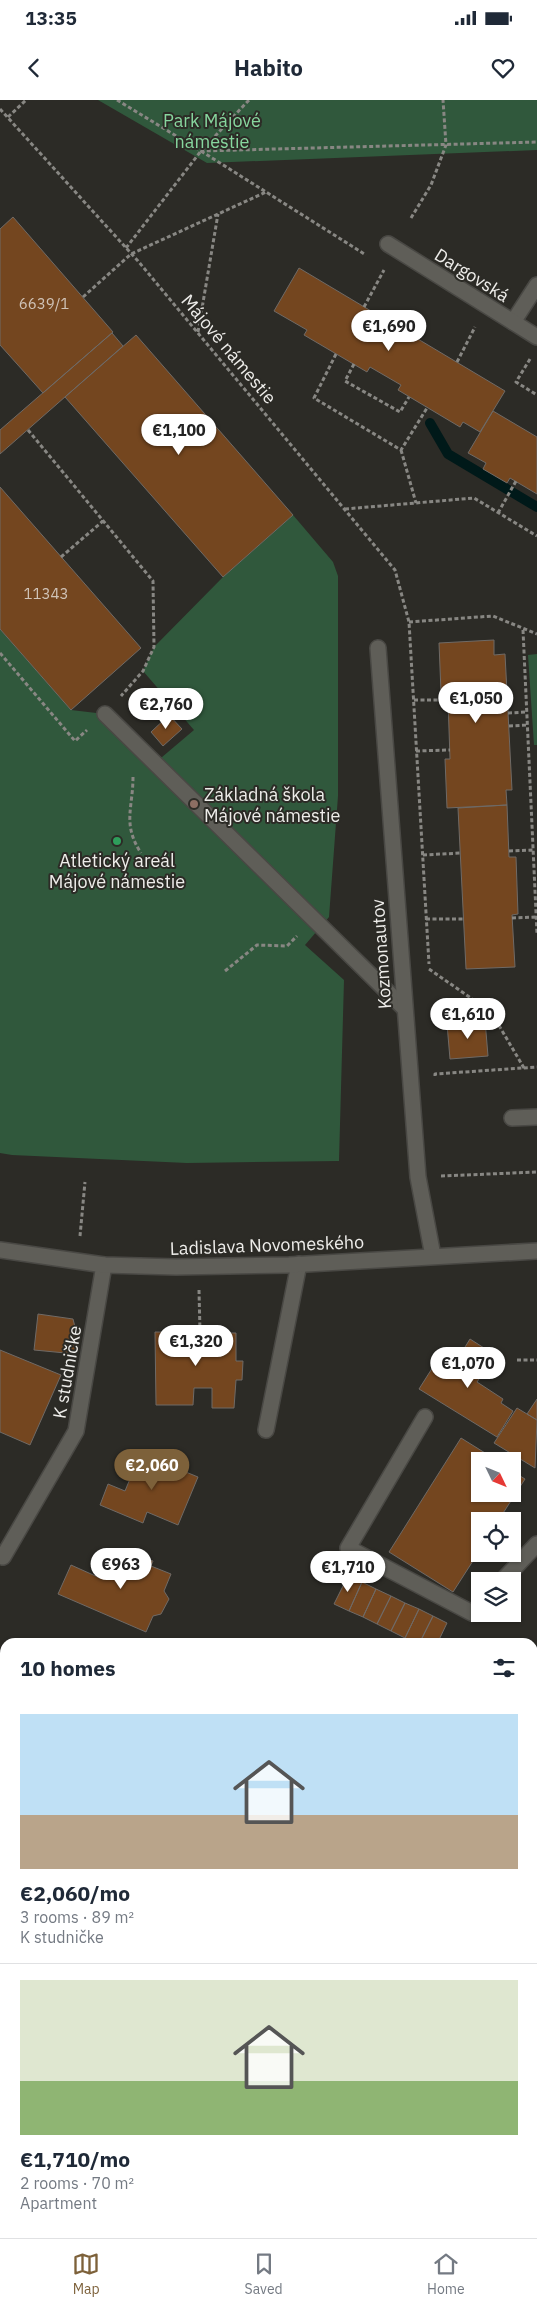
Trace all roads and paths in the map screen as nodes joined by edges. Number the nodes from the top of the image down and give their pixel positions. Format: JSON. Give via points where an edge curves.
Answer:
{"nodes":[{"id":1,"x":26,"y":100,"type":"edge"},
{"id":2,"x":117,"y":100,"type":"edge"},
{"id":3,"x":249,"y":100,"type":"edge"},
{"id":4,"x":443,"y":100,"type":"edge"},
{"id":5,"x":0,"y":109,"type":"edge"},
{"id":6,"x":8,"y":117,"type":"junction"},
{"id":7,"x":537,"y":142,"type":"edge"},
{"id":8,"x":446,"y":145,"type":"junction"},
{"id":9,"x":201,"y":151,"type":"junction"},
{"id":10,"x":266,"y":192,"type":"dead end"},
{"id":11,"x":218,"y":214,"type":"junction"},
{"id":12,"x":411,"y":218,"type":"dead end"},
{"id":13,"x":388,"y":244,"type":"dead end"},
{"id":14,"x":126,"y":248,"type":"junction"},
{"id":15,"x":131,"y":254,"type":"junction"},
{"id":16,"x":386,"y":267,"type":"dead end"},
{"id":17,"x":537,"y":284,"type":"edge"},
{"id":18,"x":83,"y":297,"type":"dead end"},
{"id":19,"x":364,"y":307,"type":"dead end"},
{"id":20,"x":513,"y":322,"type":"junction"},
{"id":21,"x":477,"y":324,"type":"dead end"},
{"id":22,"x":198,"y":333,"type":"junction"},
{"id":23,"x":537,"y":337,"type":"edge"},
{"id":24,"x":336,"y":354,"type":"dead end"},
{"id":25,"x":457,"y":362,"type":"dead end"},
{"id":26,"x":354,"y":364,"type":"dead end"},
{"id":27,"x":409,"y":397,"type":"dead end"},
{"id":28,"x":427,"y":408,"type":"dead end"},
{"id":29,"x":28,"y":430,"type":"dead end"},
{"id":30,"x":401,"y":450,"type":"junction"},
{"id":31,"x":516,"y":482,"type":"dead end"},
{"id":32,"x":416,"y":503,"type":"junction"},
{"id":33,"x":345,"y":509,"type":"junction"},
{"id":34,"x":498,"y":513,"type":"junction"},
{"id":35,"x":103,"y":521,"type":"junction"},
{"id":36,"x":537,"y":536,"type":"edge"},
{"id":37,"x":61,"y":557,"type":"dead end"},
{"id":38,"x":409,"y":622,"type":"junction"},
{"id":39,"x":523,"y":630,"type":"junction"},
{"id":40,"x":537,"y":634,"type":"edge"},
{"id":41,"x":378,"y":648,"type":"dead end"},
{"id":42,"x":0,"y":653,"type":"edge"},
{"id":43,"x":414,"y":700,"type":"junction"},
{"id":44,"x":448,"y":700,"type":"dead end"},
{"id":45,"x":527,"y":712,"type":"junction"},
{"id":46,"x":508,"y":713,"type":"dead end"},
{"id":47,"x":105,"y":714,"type":"junction"},
{"id":48,"x":527,"y":725,"type":"junction"},
{"id":49,"x":509,"y":726,"type":"dead end"},
{"id":50,"x":134,"y":742,"type":"junction"},
{"id":51,"x":450,"y":750,"type":"dead end"},
{"id":52,"x":416,"y":751,"type":"junction"},
{"id":53,"x":532,"y":826,"type":"junction"},
{"id":54,"x":537,"y":826,"type":"edge"},
{"id":55,"x":509,"y":850,"type":"dead end"},
{"id":56,"x":533,"y":850,"type":"junction"},
{"id":57,"x":141,"y":853,"type":"dead end"},
{"id":58,"x":460,"y":853,"type":"dead end"},
{"id":59,"x":423,"y":854,"type":"junction"},
{"id":60,"x":536,"y":917,"type":"edge"},
{"id":61,"x":512,"y":918,"type":"dead end"},
{"id":62,"x":314,"y":919,"type":"junction"},
{"id":63,"x":426,"y":919,"type":"junction"},
{"id":64,"x":464,"y":919,"type":"dead end"},
{"id":65,"x":537,"y":934,"type":"edge"},
{"id":66,"x":429,"y":970,"type":"junction"},
{"id":67,"x":224,"y":971,"type":"dead end"},
{"id":68,"x":430,"y":979,"type":"dead end"},
{"id":69,"x":404,"y":1007,"type":"junction"},
{"id":70,"x":435,"y":1064,"type":"dead end"},
{"id":71,"x":537,"y":1067,"type":"edge"},
{"id":72,"x":524,"y":1068,"type":"junction"},
{"id":73,"x":435,"y":1074,"type":"junction"},
{"id":74,"x":436,"y":1083,"type":"dead end"},
{"id":75,"x":537,"y":1117,"type":"edge"},
{"id":76,"x":512,"y":1118,"type":"dead end"},
{"id":77,"x":444,"y":1167,"type":"dead end"},
{"id":78,"x":537,"y":1172,"type":"edge"},
{"id":79,"x":445,"y":1176,"type":"junction"},
{"id":80,"x":418,"y":1177,"type":"junction"},
{"id":81,"x":0,"y":1250,"type":"edge"},
{"id":82,"x":537,"y":1251,"type":"edge"},
{"id":83,"x":432,"y":1256,"type":"junction"},
{"id":84,"x":299,"y":1264,"type":"junction"},
{"id":85,"x":104,"y":1265,"type":"junction"},
{"id":86,"x":199,"y":1267,"type":"junction"},
{"id":87,"x":200,"y":1332,"type":"dead end"},
{"id":88,"x":517,"y":1360,"type":"dead end"},
{"id":89,"x":537,"y":1360,"type":"edge"},
{"id":90,"x":425,"y":1417,"type":"dead end"},
{"id":91,"x":266,"y":1430,"type":"dead end"},
{"id":92,"x":537,"y":1544,"type":"edge"},
{"id":93,"x":3,"y":1557,"type":"dead end"},
{"id":94,"x":511,"y":1572,"type":"edge"},
{"id":95,"x":471,"y":1612,"type":"edge"}],
"edges":[{"from":1,"to":6,"type":"path"},
{"from":2,"to":9,"type":"path"},
{"from":3,"to":9,"type":"path"},
{"from":4,"to":8,"type":"path"},
{"from":5,"to":6,"type":"path","name":"Májové námestie"},
{"from":6,"to":14,"type":"path","name":"Májové námestie"},
{"from":7,"to":8,"type":"path"},
{"from":8,"to":9,"type":"path"},
{"from":8,"to":12,"type":"path","via":[[431,185]]},
{"from":9,"to":14,"type":"path"},
{"from":10,"to":11,"type":"path"},
{"from":11,"to":15,"type":"path"},
{"from":11,"to":22,"type":"path"},
{"from":13,"to":20,"type":"street","name":"Dargovská"},
{"from":14,"to":15,"type":"path","name":"Májové námestie"},
{"from":15,"to":18,"type":"path"},
{"from":15,"to":22,"type":"path","name":"Májové námestie"},
{"from":16,"to":19,"type":"path"},
{"from":17,"to":20,"type":"street"},
{"from":20,"to":23,"type":"street","name":"Dargovská"},
{"from":21,"to":25,"type":"path"},
{"from":22,"to":33,"type":"path","name":"Májové námestie"},
{"from":24,"to":30,"type":"path","via":[[314,398]]},
{"from":26,"to":27,"type":"path","via":[[344,381],[400,412]]},
{"from":28,"to":30,"type":"path"},
{"from":29,"to":35,"type":"path"},
{"from":30,"to":32,"type":"path"},
{"from":31,"to":34,"type":"path"},
{"from":32,"to":33,"type":"path"},
{"from":32,"to":34,"type":"path","via":[[474,498]]},
{"from":33,"to":38,"type":"path","name":"Májové námestie","via":[[395,570]]},
{"from":34,"to":36,"type":"path"},
{"from":35,"to":37,"type":"path"},
{"from":35,"to":47,"type":"path","via":[[153,581],[154,647],[143,671]]},
{"from":38,"to":39,"type":"path","via":[[492,616]]},
{"from":38,"to":43,"type":"path","name":"Májové námestie"},
{"from":39,"to":40,"type":"path"},
{"from":39,"to":45,"type":"path"},
{"from":41,"to":69,"type":"street","name":"Kozmonautov"},
{"from":42,"to":47,"type":"path","via":[[75,740]]},
{"from":43,"to":44,"type":"path"},
{"from":43,"to":52,"type":"path","name":"Májové námestie"},
{"from":45,"to":46,"type":"path"},
{"from":45,"to":48,"type":"path"},
{"from":47,"to":50,"type":"street"},
{"from":48,"to":49,"type":"path"},
{"from":48,"to":53,"type":"path"},
{"from":50,"to":57,"type":"path","via":[[131,838]]},
{"from":50,"to":62,"type":"street"},
{"from":51,"to":52,"type":"path"},
{"from":52,"to":59,"type":"path","name":"Májové námestie"},
{"from":53,"to":54,"type":"path"},
{"from":53,"to":56,"type":"path"},
{"from":55,"to":56,"type":"path"},
{"from":56,"to":60,"type":"path"},
{"from":58,"to":59,"type":"path"},
{"from":59,"to":63,"type":"path","name":"Májové námestie"},
{"from":60,"to":61,"type":"path"},
{"from":60,"to":65,"type":"path"},
{"from":62,"to":67,"type":"path","via":[[287,946],[257,945]]},
{"from":62,"to":69,"type":"street"},
{"from":63,"to":64,"type":"path"},
{"from":63,"to":66,"type":"path","name":"Májové námestie"},
{"from":66,"to":68,"type":"path","name":"Májové námestie"},
{"from":66,"to":72,"type":"path","via":[[491,1012]]},
{"from":69,"to":80,"type":"street","name":"Kozmonautov"},
{"from":70,"to":73,"type":"path"},
{"from":71,"to":72,"type":"path"},
{"from":72,"to":73,"type":"path"},
{"from":73,"to":74,"type":"path"},
{"from":75,"to":76,"type":"street"},
{"from":77,"to":79,"type":"path"},
{"from":78,"to":79,"type":"path"},
{"from":79,"to":80,"type":"path"},
{"from":80,"to":83,"type":"street","name":"Kozmonautov"},
{"from":81,"to":85,"type":"street","name":"Ladislava Novomeského"},
{"from":82,"to":83,"type":"street","name":"Ladislava Novomeského"},
{"from":83,"to":84,"type":"street","name":"Ladislava Novomeského"},
{"from":84,"to":86,"type":"street","name":"Ladislava Novomeského"},
{"from":84,"to":91,"type":"street"},
{"from":85,"to":86,"type":"street","name":"Ladislava Novomeského"},
{"from":85,"to":93,"type":"street","name":"K studničke","via":[[76,1431]]},
{"from":86,"to":87,"type":"path"},
{"from":88,"to":89,"type":"path"},
{"from":90,"to":95,"type":"street","via":[[348,1548]]},
{"from":92,"to":94,"type":"street"}]}
